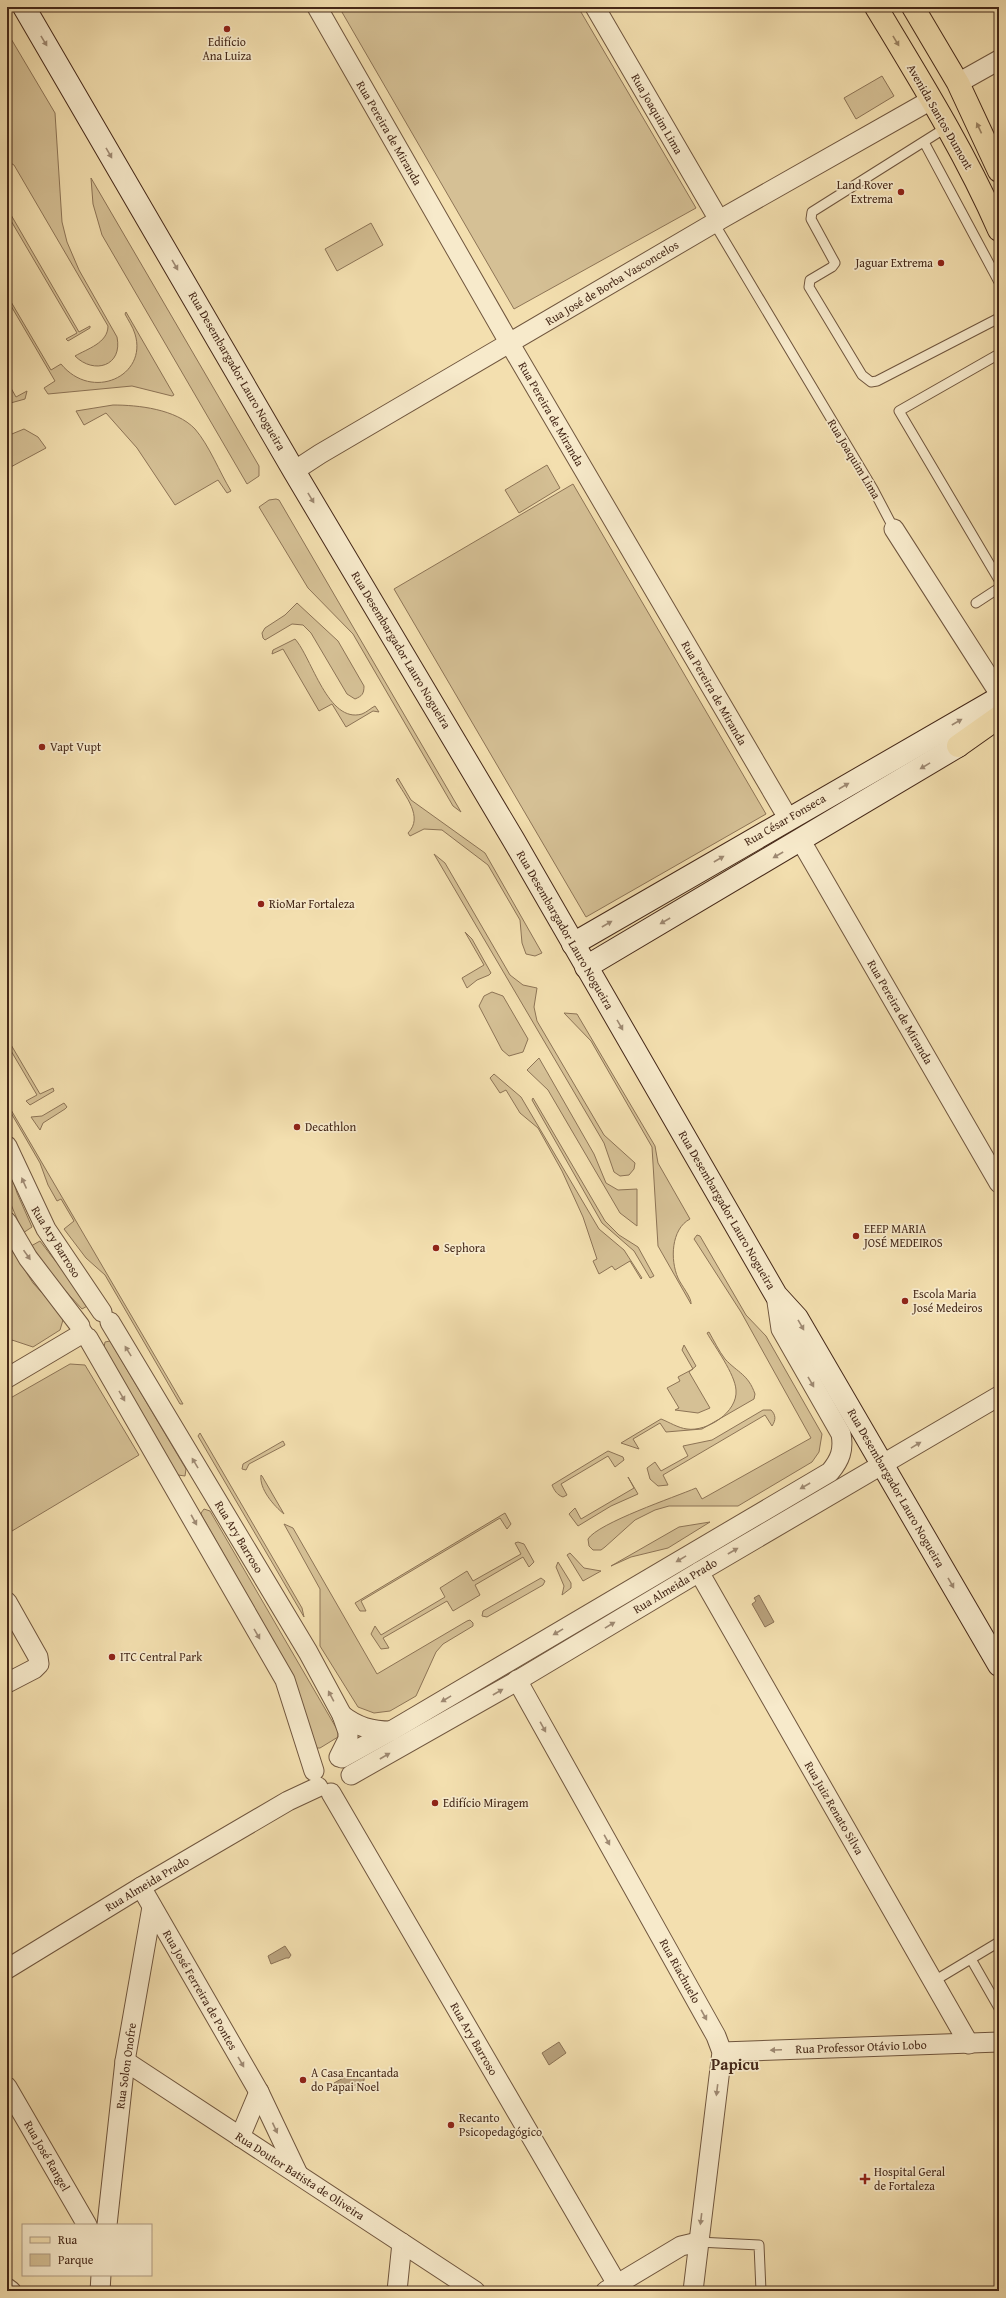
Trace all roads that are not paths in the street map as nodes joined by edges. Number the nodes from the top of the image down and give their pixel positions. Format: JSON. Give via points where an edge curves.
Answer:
{"nodes":[{"id":1,"x":24,"y":7,"type":"edge"},
{"id":2,"x":317,"y":7,"type":"edge"},
{"id":3,"x":595,"y":7,"type":"edge"},
{"id":4,"x":876,"y":7,"type":"edge"},
{"id":5,"x":913,"y":7,"type":"edge"},
{"id":6,"x":999,"y":60,"type":"edge"},
{"id":7,"x":958,"y":83,"type":"junction"},
{"id":8,"x":931,"y":100,"type":"junction"},
{"id":9,"x":947,"y":128,"type":"junction"},
{"id":10,"x":924,"y":142,"type":"junction"},
{"id":11,"x":998,"y":167,"type":"edge"},
{"id":12,"x":716,"y":222,"type":"junction"},
{"id":13,"x":999,"y":230,"type":"edge"},
{"id":14,"x":999,"y":282,"type":"edge"},
{"id":15,"x":999,"y":318,"type":"edge"},
{"id":16,"x":510,"y":344,"type":"junction"},
{"id":17,"x":999,"y":354,"type":"edge"},
{"id":18,"x":294,"y":471,"type":"junction"},
{"id":19,"x":894,"y":529,"type":"joint"},
{"id":20,"x":999,"y":580,"type":"edge"},
{"id":21,"x":999,"y":588,"type":"edge"},
{"id":22,"x":976,"y":603,"type":"dead end"},
{"id":23,"x":999,"y":693,"type":"edge"},
{"id":24,"x":999,"y":698,"type":"edge"},
{"id":25,"x":999,"y":716,"type":"edge"},
{"id":26,"x":999,"y":732,"type":"edge"},
{"id":27,"x":958,"y":746,"type":"junction"},
{"id":28,"x":788,"y":818,"type":"junction"},
{"id":29,"x":801,"y":841,"type":"junction"},
{"id":30,"x":573,"y":944,"type":"junction"},
{"id":31,"x":586,"y":967,"type":"junction"},
{"id":32,"x":7,"y":1146,"type":"edge"},
{"id":33,"x":999,"y":1183,"type":"edge"},
{"id":34,"x":7,"y":1222,"type":"edge"},
{"id":35,"x":776,"y":1295,"type":"junction"},
{"id":36,"x":106,"y":1317,"type":"junction"},
{"id":37,"x":84,"y":1332,"type":"junction"},
{"id":38,"x":7,"y":1378,"type":"edge"},
{"id":39,"x":999,"y":1396,"type":"edge"},
{"id":40,"x":837,"y":1464,"type":"joint"},
{"id":41,"x":882,"y":1465,"type":"junction"},
{"id":42,"x":206,"y":1481,"type":"junction"},
{"id":43,"x":180,"y":1496,"type":"junction"},
{"id":44,"x":698,"y":1572,"type":"junction"},
{"id":45,"x":7,"y":1602,"type":"edge"},
{"id":46,"x":999,"y":1665,"type":"edge"},
{"id":47,"x":517,"y":1680,"type":"junction"},
{"id":48,"x":7,"y":1683,"type":"edge"},
{"id":49,"x":342,"y":1715,"type":"junction"},
{"id":50,"x":391,"y":1732,"type":"junction"},
{"id":51,"x":341,"y":1758,"type":"junction"},
{"id":52,"x":351,"y":1775,"type":"junction"},
{"id":53,"x":319,"y":1782,"type":"junction"},
{"id":54,"x":141,"y":1887,"type":"junction"},
{"id":55,"x":152,"y":1907,"type":"junction"},
{"id":56,"x":999,"y":1942,"type":"edge"},
{"id":57,"x":971,"y":1959,"type":"junction"},
{"id":58,"x":7,"y":1969,"type":"edge"},
{"id":59,"x":934,"y":1981,"type":"junction"},
{"id":60,"x":999,"y":2008,"type":"edge"},
{"id":61,"x":999,"y":2042,"type":"edge"},
{"id":62,"x":969,"y":2044,"type":"junction"},
{"id":63,"x":722,"y":2052,"type":"junction"},
{"id":64,"x":125,"y":2061,"type":"junction"},
{"id":65,"x":7,"y":2087,"type":"edge"},
{"id":66,"x":259,"y":2092,"type":"junction"},
{"id":67,"x":240,"y":2137,"type":"junction"},
{"id":68,"x":299,"y":2175,"type":"junction"},
{"id":69,"x":86,"y":2224,"type":"edge"},
{"id":70,"x":107,"y":2224,"type":"edge"},
{"id":71,"x":698,"y":2242,"type":"junction"},
{"id":72,"x":402,"y":2243,"type":"junction"},
{"id":73,"x":102,"y":2276,"type":"edge"},
{"id":74,"x":7,"y":2288,"type":"edge"},
{"id":75,"x":612,"y":2288,"type":"edge"},
{"id":76,"x":11,"y":2291,"type":"edge"},
{"id":77,"x":100,"y":2291,"type":"edge"},
{"id":78,"x":397,"y":2291,"type":"edge"},
{"id":79,"x":475,"y":2291,"type":"edge"},
{"id":80,"x":693,"y":2291,"type":"edge"},
{"id":81,"x":761,"y":2291,"type":"edge"}],
"edges":[{"from":1,"to":18,"type":"street","name":"Rua Desembargador Lauro Nogueira","one_way":true},
{"from":2,"to":16,"type":"street","name":"Rua Pereira de Miranda"},
{"from":3,"to":12,"type":"street","name":"Rua Joaquim Lima"},
{"from":4,"to":8,"type":"main road","name":"Avenida Santos Dumont","one_way":true},
{"from":5,"to":7,"type":"main road"},
{"from":6,"to":7,"type":"street"},
{"from":11,"to":7,"type":"main road","one_way":true},
{"from":8,"to":9,"type":"main road","name":"Avenida Santos Dumont"},
{"from":8,"to":12,"type":"street","name":"Rua José de Borba Vasconcelos"},
{"from":9,"to":10,"type":"lane"},
{"from":9,"to":13,"type":"main road","name":"Avenida Santos Dumont","via":[[983,193]]},
{"from":10,"to":14,"type":"lane"},
{"from":10,"to":15,"type":"lane","via":[[812,212],[811,219],[834,263],[832,267],[810,280],[809,287],[862,375],[871,382]]},
{"from":12,"to":16,"type":"street","name":"Rua José de Borba Vasconcelos"},
{"from":12,"to":19,"type":"lane","name":"Rua Joaquim Lima","via":[[874,489]]},
{"from":16,"to":18,"type":"street","name":"Rua José de Borba Vasconcelos"},
{"from":16,"to":28,"type":"street","name":"Rua Pereira de Miranda"},
{"from":17,"to":20,"type":"lane","via":[[899,411]]},
{"from":18,"to":30,"type":"street","name":"Rua Desembargador Lauro Nogueira","one_way":true},
{"from":19,"to":23,"type":"street","name":"Rua Joaquim Lima"},
{"from":21,"to":22,"type":"lane"},
{"from":28,"to":24,"type":"street","name":"Rua César Fonseca","one_way":true},
{"from":25,"to":27,"type":"main road"},
{"from":26,"to":27,"type":"main road"},
{"from":27,"to":29,"type":"street","one_way":true},
{"from":30,"to":28,"type":"street","name":"Rua César Fonseca","one_way":true},
{"from":29,"to":31,"type":"street","one_way":true},
{"from":29,"to":33,"type":"street","name":"Rua Pereira de Miranda"},
{"from":30,"to":31,"type":"street","name":"Rua Desembargador Lauro Nogueira"},
{"from":31,"to":35,"type":"street","name":"Rua Desembargador Lauro Nogueira","one_way":true},
{"from":36,"to":32,"type":"street","name":"Rua Ary Barroso","one_way":true,"via":[[43,1224]]},
{"from":34,"to":37,"type":"street","name":"Rua Ary Barroso","one_way":true,"via":[[28,1258]]},
{"from":35,"to":40,"type":"street","name":"Rua Desembargador Lauro Nogueira","one_way":true,"via":[[781,1329],[841,1434],[842,1449]]},
{"from":35,"to":41,"type":"street","name":"Rua Desembargador Lauro Nogueira","one_way":true,"via":[[797,1318]]},
{"from":36,"to":37,"type":"street","via":[[90,1311],[84,1315]]},
{"from":36,"to":37,"type":"street","via":[[110,1328],[104,1337],[93,1340]]},
{"from":42,"to":36,"type":"street","name":"Rua Ary Barroso","one_way":true},
{"from":37,"to":38,"type":"street"},
{"from":37,"to":43,"type":"street","name":"Rua Ary Barroso","one_way":true},
{"from":41,"to":39,"type":"street","name":"Rua Almeida Prado","one_way":true},
{"from":40,"to":50,"type":"street","name":"Rua Almeida Prado","one_way":true,"via":[[830,1472]]},
{"from":44,"to":41,"type":"street","name":"Rua Almeida Prado","one_way":true},
{"from":41,"to":46,"type":"street","name":"Rua Desembargador Lauro Nogueira","one_way":true},
{"from":42,"to":43,"type":"street"},
{"from":49,"to":42,"type":"street","name":"Rua Ary Barroso","one_way":true,"via":[[308,1652]]},
{"from":43,"to":53,"type":"street","name":"Rua Ary Barroso","one_way":true,"via":[[285,1680]]},
{"from":47,"to":44,"type":"street","name":"Rua Almeida Prado","one_way":true},
{"from":44,"to":59,"type":"street","name":"Rua Juiz Renato Silva"},
{"from":45,"to":48,"type":"street","via":[[38,1657],[39,1664]]},
{"from":52,"to":47,"type":"street","name":"Rua Almeida Prado","one_way":true},
{"from":47,"to":63,"type":"street","name":"Rua Riachuelo","one_way":true,"via":[[716,2036]]},
{"from":49,"to":50,"type":"street","via":[[361,1727]]},
{"from":49,"to":51,"type":"street","name":"Rua Ary Barroso","via":[[348,1739]]},
{"from":50,"to":51,"type":"street","name":"Rua Almeida Prado"},
{"from":51,"to":52,"type":"street","via":[[349,1766]]},
{"from":51,"to":53,"type":"street","via":[[323,1758],[319,1761]]},
{"from":52,"to":53,"type":"street","via":[[347,1786],[337,1793]]},
{"from":53,"to":54,"type":"street","name":"Rua Almeida Prado"},
{"from":53,"to":75,"type":"street","name":"Rua Ary Barroso"},
{"from":54,"to":55,"type":"street","name":"Rua José Ferreira de Pontes"},
{"from":54,"to":58,"type":"street","name":"Rua Almeida Prado"},
{"from":55,"to":64,"type":"street","name":"Rua Solon Onofre"},
{"from":55,"to":66,"type":"street","name":"Rua José Ferreira de Pontes","one_way":true},
{"from":56,"to":57,"type":"lane"},
{"from":57,"to":59,"type":"lane"},
{"from":57,"to":60,"type":"lane"},
{"from":59,"to":62,"type":"street","name":"Rua Juiz Renato Silva"},
{"from":61,"to":62,"type":"street","name":"Rua Professor Otávio Lobo"},
{"from":62,"to":63,"type":"street","name":"Rua Professor Otávio Lobo","one_way":true},
{"from":63,"to":71,"type":"street","name":"Rua Riachuelo","one_way":true},
{"from":64,"to":67,"type":"street","name":"Rua Doutor Batista de Oliveira"},
{"from":64,"to":70,"type":"street","name":"Rua Solon Onofre"},
{"from":65,"to":69,"type":"street","name":"Rua José Rangel"},
{"from":66,"to":67,"type":"street"},
{"from":66,"to":68,"type":"street","name":"Rua José Ferreira de Pontes","one_way":true},
{"from":67,"to":68,"type":"street","name":"Rua Doutor Batista de Oliveira"},
{"from":68,"to":72,"type":"street","name":"Rua Doutor Batista de Oliveira"},
{"from":71,"to":75,"type":"street","via":[[681,2246]]},
{"from":71,"to":80,"type":"street","name":"Rua Riachuelo"},
{"from":71,"to":81,"type":"lane","via":[[759,2245]]},
{"from":72,"to":78,"type":"street"},
{"from":72,"to":79,"type":"street","name":"Rua Doutor Batista de Oliveira"},
{"from":73,"to":77,"type":"street"},
{"from":74,"to":76,"type":"street"}]}
